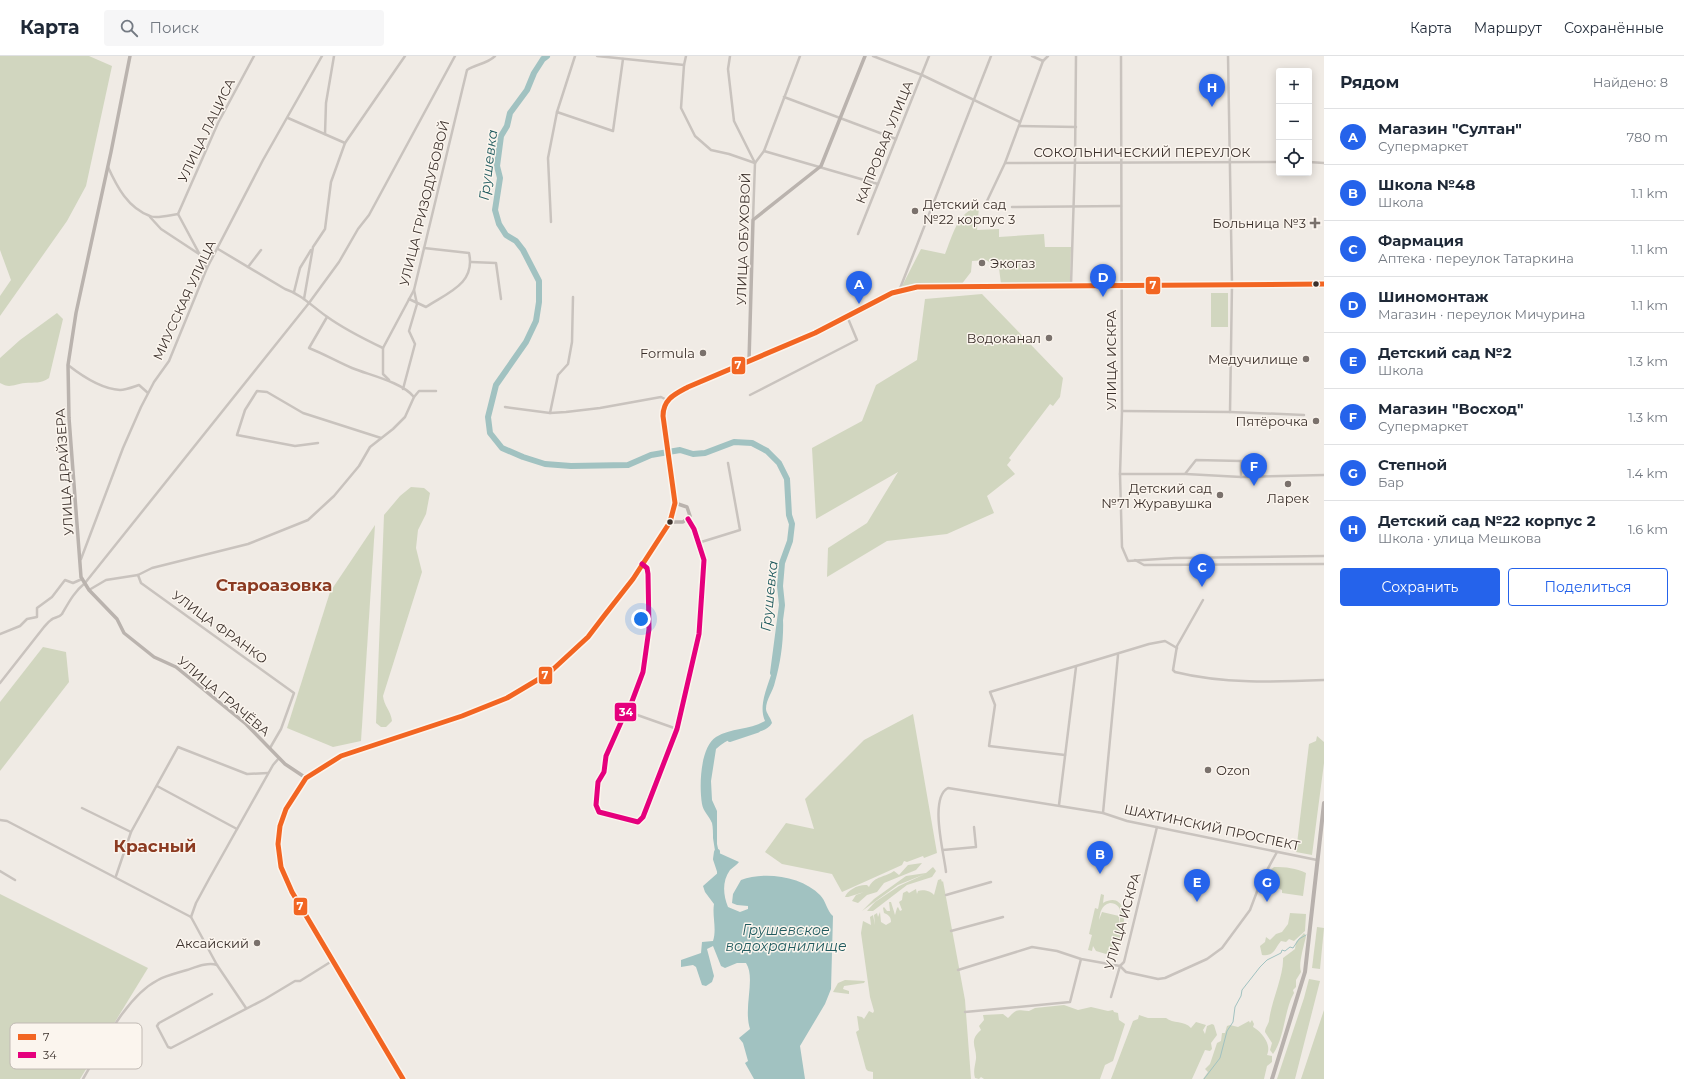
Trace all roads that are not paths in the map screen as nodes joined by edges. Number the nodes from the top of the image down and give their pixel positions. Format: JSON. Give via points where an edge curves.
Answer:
{"nodes":[{"id":1,"x":130,"y":56,"type":"edge"},
{"id":2,"x":254,"y":56,"type":"edge"},
{"id":3,"x":322,"y":56,"type":"edge"},
{"id":4,"x":334,"y":56,"type":"edge"},
{"id":5,"x":405,"y":56,"type":"edge"},
{"id":6,"x":455,"y":56,"type":"edge"},
{"id":7,"x":494,"y":56,"type":"edge"},
{"id":8,"x":575,"y":56,"type":"edge"},
{"id":9,"x":598,"y":56,"type":"edge"},
{"id":10,"x":686,"y":56,"type":"edge"},
{"id":11,"x":730,"y":56,"type":"edge"},
{"id":12,"x":800,"y":56,"type":"edge"},
{"id":13,"x":866,"y":56,"type":"edge"},
{"id":14,"x":873,"y":56,"type":"edge"},
{"id":15,"x":929,"y":56,"type":"edge"},
{"id":16,"x":991,"y":56,"type":"edge"},
{"id":17,"x":1032,"y":56,"type":"edge"},
{"id":18,"x":1048,"y":56,"type":"edge"},
{"id":19,"x":1076,"y":56,"type":"edge"},
{"id":20,"x":1120,"y":56,"type":"edge"},
{"id":21,"x":1228,"y":56,"type":"edge"},
{"id":22,"x":623,"y":59,"type":"junction"},
{"id":23,"x":1043,"y":61,"type":"junction"},
{"id":24,"x":684,"y":65,"type":"junction"},
{"id":25,"x":922,"y":75,"type":"junction"},
{"id":26,"x":784,"y":97,"type":"junction"},
{"id":27,"x":973,"y":101,"type":"junction"},
{"id":28,"x":557,"y":112,"type":"junction"},
{"id":29,"x":288,"y":118,"type":"junction"},
{"id":30,"x":841,"y":118,"type":"junction"},
{"id":31,"x":1020,"y":122,"type":"junction"},
{"id":32,"x":1019,"y":126,"type":"junction"},
{"id":33,"x":1076,"y":127,"type":"junction"},
{"id":34,"x":325,"y":134,"type":"junction"},
{"id":35,"x":896,"y":139,"type":"junction"},
{"id":36,"x":345,"y":143,"type":"junction"},
{"id":37,"x":764,"y":151,"type":"junction"},
{"id":38,"x":1075,"y":162,"type":"junction"},
{"id":39,"x":1122,"y":162,"type":"junction"},
{"id":40,"x":1230,"y":162,"type":"junction"},
{"id":41,"x":1276,"y":162,"type":"edge"},
{"id":42,"x":1312,"y":162,"type":"edge"},
{"id":43,"x":755,"y":163,"type":"junction"},
{"id":44,"x":1005,"y":163,"type":"junction"},
{"id":45,"x":1324,"y":163,"type":"edge"},
{"id":46,"x":108,"y":166,"type":"junction"},
{"id":47,"x":822,"y":166,"type":"junction"},
{"id":48,"x":878,"y":184,"type":"junction"},
{"id":49,"x":987,"y":201,"type":"dead end"},
{"id":50,"x":1074,"y":205,"type":"junction"},
{"id":51,"x":1121,"y":206,"type":"junction"},
{"id":52,"x":1012,"y":207,"type":"dead end"},
{"id":53,"x":178,"y":214,"type":"junction"},
{"id":54,"x":150,"y":217,"type":"junction"},
{"id":55,"x":753,"y":220,"type":"junction"},
{"id":56,"x":551,"y":222,"type":"dead end"},
{"id":57,"x":858,"y":234,"type":"dead end"},
{"id":58,"x":313,"y":247,"type":"junction"},
{"id":59,"x":424,"y":248,"type":"junction"},
{"id":60,"x":218,"y":249,"type":"junction"},
{"id":61,"x":261,"y":250,"type":"dead end"},
{"id":62,"x":199,"y":254,"type":"junction"},
{"id":63,"x":471,"y":262,"type":"junction"},
{"id":64,"x":248,"y":267,"type":"junction"},
{"id":65,"x":207,"y":268,"type":"junction"},
{"id":66,"x":1232,"y":284,"type":"junction"},
{"id":67,"x":1324,"y":284,"type":"edge"},
{"id":68,"x":1072,"y":285,"type":"junction"},
{"id":69,"x":1121,"y":285,"type":"junction"},
{"id":70,"x":414,"y":290,"type":"junction"},
{"id":71,"x":899,"y":291,"type":"junction"},
{"id":72,"x":294,"y":292,"type":"junction"},
{"id":73,"x":573,"y":297,"type":"dead end"},
{"id":74,"x":304,"y":299,"type":"junction"},
{"id":75,"x":409,"y":299,"type":"junction"},
{"id":76,"x":501,"y":299,"type":"dead end"},
{"id":77,"x":308,"y":303,"type":"junction"},
{"id":78,"x":417,"y":304,"type":"junction"},
{"id":79,"x":847,"y":316,"type":"junction"},
{"id":80,"x":327,"y":317,"type":"junction"},
{"id":81,"x":383,"y":348,"type":"junction"},
{"id":82,"x":749,"y":361,"type":"junction"},
{"id":83,"x":68,"y":365,"type":"junction"},
{"id":84,"x":389,"y":380,"type":"junction"},
{"id":85,"x":403,"y":389,"type":"junction"},
{"id":86,"x":436,"y":391,"type":"dead end"},
{"id":87,"x":148,"y":393,"type":"junction"},
{"id":88,"x":750,"y":395,"type":"dead end"},
{"id":89,"x":414,"y":397,"type":"junction"},
{"id":90,"x":667,"y":400,"type":"junction"},
{"id":91,"x":505,"y":407,"type":"dead end"},
{"id":92,"x":1122,"y":411,"type":"junction"},
{"id":93,"x":1230,"y":412,"type":"junction"},
{"id":94,"x":550,"y":413,"type":"junction"},
{"id":95,"x":1304,"y":415,"type":"dead end"},
{"id":96,"x":381,"y":438,"type":"junction"},
{"id":97,"x":318,"y":443,"type":"dead end"},
{"id":98,"x":728,"y":463,"type":"dead end"},
{"id":99,"x":1120,"y":474,"type":"junction"},
{"id":100,"x":1186,"y":474,"type":"junction"},
{"id":101,"x":1324,"y":475,"type":"edge"},
{"id":102,"x":1241,"y":477,"type":"junction"},
{"id":103,"x":675,"y":503,"type":"junction"},
{"id":104,"x":688,"y":519,"type":"junction"},
{"id":105,"x":670,"y":522,"type":"junction"},
{"id":106,"x":698,"y":543,"type":"junction"},
{"id":107,"x":1324,"y":556,"type":"edge"},
{"id":108,"x":1135,"y":559,"type":"junction"},
{"id":109,"x":80,"y":560,"type":"junction"},
{"id":110,"x":642,"y":564,"type":"junction"},
{"id":111,"x":1324,"y":564,"type":"edge"},
{"id":112,"x":138,"y":575,"type":"junction"},
{"id":113,"x":82,"y":578,"type":"junction"},
{"id":114,"x":85,"y":583,"type":"junction"},
{"id":115,"x":89,"y":590,"type":"junction"},
{"id":116,"x":1204,"y":600,"type":"dead end"},
{"id":117,"x":0,"y":634,"type":"edge"},
{"id":118,"x":1177,"y":648,"type":"junction"},
{"id":119,"x":1118,"y":655,"type":"junction"},
{"id":120,"x":1076,"y":666,"type":"junction"},
{"id":121,"x":1324,"y":680,"type":"edge"},
{"id":122,"x":0,"y":683,"type":"edge"},
{"id":123,"x":626,"y":710,"type":"junction"},
{"id":124,"x":677,"y":729,"type":"junction"},
{"id":125,"x":270,"y":748,"type":"junction"},
{"id":126,"x":1065,"y":755,"type":"junction"},
{"id":127,"x":279,"y":758,"type":"junction"},
{"id":128,"x":268,"y":773,"type":"junction"},
{"id":129,"x":306,"y":778,"type":"junction"},
{"id":130,"x":157,"y":786,"type":"junction"},
{"id":131,"x":1324,"y":803,"type":"edge"},
{"id":132,"x":1059,"y":805,"type":"junction"},
{"id":133,"x":82,"y":808,"type":"dead end"},
{"id":134,"x":1103,"y":812,"type":"junction"},
{"id":135,"x":0,"y":820,"type":"edge"},
{"id":136,"x":974,"y":827,"type":"dead end"},
{"id":137,"x":1157,"y":827,"type":"junction"},
{"id":138,"x":236,"y":829,"type":"junction"},
{"id":139,"x":131,"y":832,"type":"junction"},
{"id":140,"x":943,"y":850,"type":"junction"},
{"id":141,"x":1277,"y":852,"type":"junction"},
{"id":142,"x":1318,"y":860,"type":"junction"},
{"id":143,"x":0,"y":871,"type":"edge"},
{"id":144,"x":946,"y":872,"type":"dead end"},
{"id":145,"x":116,"y":876,"type":"junction"},
{"id":146,"x":15,"y":880,"type":"dead end"},
{"id":147,"x":992,"y":882,"type":"dead end"},
{"id":148,"x":946,"y":895,"type":"dead end"},
{"id":149,"x":191,"y":917,"type":"junction"},
{"id":150,"x":1003,"y":917,"type":"dead end"},
{"id":151,"x":951,"y":932,"type":"dead end"},
{"id":152,"x":1081,"y":959,"type":"junction"},
{"id":153,"x":332,"y":961,"type":"junction"},
{"id":154,"x":218,"y":965,"type":"junction"},
{"id":155,"x":1120,"y":966,"type":"junction"},
{"id":156,"x":958,"y":970,"type":"dead end"},
{"id":157,"x":212,"y":994,"type":"dead end"},
{"id":158,"x":1111,"y":997,"type":"dead end"},
{"id":159,"x":246,"y":1008,"type":"junction"},
{"id":160,"x":965,"y":1012,"type":"dead end"},
{"id":161,"x":117,"y":1023,"type":"edge"},
{"id":162,"x":89,"y":1069,"type":"edge"},
{"id":163,"x":83,"y":1079,"type":"edge"},
{"id":164,"x":403,"y":1079,"type":"edge"},
{"id":165,"x":1272,"y":1079,"type":"edge"}],
"edges":[{"from":1,"to":46,"type":"main road","name":"УЛИЦА ДРАЙЗЕРА"},
{"from":2,"to":53,"type":"street","name":"УЛИЦА ЛАЦИСА","via":[[218,123]]},
{"from":3,"to":29,"type":"street","name":"МИУССКАЯ УЛИЦА"},
{"from":4,"to":34,"type":"street","via":[[326,103]]},
{"from":5,"to":36,"type":"street"},
{"from":6,"to":77,"type":"street","via":[[369,214]]},
{"from":7,"to":59,"type":"street","name":"УЛИЦА ГРИЗОДУБОВОЙ","via":[[489,62],[466,70]]},
{"from":8,"to":28,"type":"street"},
{"from":9,"to":22,"type":"street"},
{"from":10,"to":24,"type":"street"},
{"from":11,"to":43,"type":"street","via":[[728,69],[734,121]]},
{"from":12,"to":26,"type":"street","name":"УЛИЦА ОБУХОВОЙ"},
{"from":13,"to":30,"type":"main road"},
{"from":14,"to":25,"type":"street"},
{"from":15,"to":25,"type":"street","name":"КАПРОВАЯ УЛИЦА"},
{"from":16,"to":27,"type":"street"},
{"from":17,"to":23,"type":"street"},
{"from":18,"to":23,"type":"street"},
{"from":19,"to":33,"type":"street"},
{"from":20,"to":39,"type":"street","name":"УЛИЦА ИСКРА"},
{"from":21,"to":40,"type":"street"},
{"from":22,"to":24,"type":"street"},
{"from":22,"to":28,"type":"street","via":[[613,130]]},
{"from":23,"to":31,"type":"street"},
{"from":24,"to":43,"type":"street","via":[[681,108],[695,136],[711,150]]},
{"from":25,"to":27,"type":"street"},
{"from":25,"to":35,"type":"street","name":"КАПРОВАЯ УЛИЦА"},
{"from":26,"to":30,"type":"street"},
{"from":26,"to":37,"type":"street","name":"УЛИЦА ОБУХОВОЙ"},
{"from":27,"to":31,"type":"street"},
{"from":27,"to":71,"type":"street"},
{"from":28,"to":56,"type":"street","via":[[548,158]]},
{"from":29,"to":34,"type":"street"},
{"from":29,"to":60,"type":"street","name":"МИУССКАЯ УЛИЦА","via":[[263,160]]},
{"from":30,"to":35,"type":"street"},
{"from":30,"to":47,"type":"main road"},
{"from":31,"to":32,"type":"street"},
{"from":32,"to":33,"type":"street"},
{"from":32,"to":44,"type":"street"},
{"from":33,"to":38,"type":"street"},
{"from":34,"to":36,"type":"street"},
{"from":35,"to":48,"type":"street","name":"КАПРОВАЯ УЛИЦА"},
{"from":36,"to":58,"type":"street","via":[[331,182],[325,229]]},
{"from":37,"to":43,"type":"street","name":"УЛИЦА ОБУХОВОЙ"},
{"from":37,"to":47,"type":"street"},
{"from":38,"to":39,"type":"street","name":"СОКОЛЬНИЧЕСКИЙ ПЕРЕУЛОК"},
{"from":38,"to":44,"type":"street","name":"СОКОЛЬНИЧЕСКИЙ ПЕРЕУЛОК"},
{"from":38,"to":50,"type":"street"},
{"from":39,"to":40,"type":"street","name":"СОКОЛЬНИЧЕСКИЙ ПЕРЕУЛОК"},
{"from":39,"to":51,"type":"street","name":"УЛИЦА ИСКРА"},
{"from":40,"to":41,"type":"street","name":"СОКОЛЬНИЧЕСКИЙ ПЕРЕУЛОК"},
{"from":40,"to":66,"type":"street"},
{"from":42,"to":45,"type":"street"},
{"from":43,"to":55,"type":"street","name":"УЛИЦА ОБУХОВОЙ"},
{"from":44,"to":49,"type":"street"},
{"from":46,"to":54,"type":"street","via":[[117,187],[128,202]]},
{"from":46,"to":83,"type":"main road","name":"УЛИЦА ДРАЙЗЕРА","via":[[76,313]]},
{"from":47,"to":48,"type":"street"},
{"from":47,"to":55,"type":"main road"},
{"from":48,"to":57,"type":"street","name":"КАПРОВАЯ УЛИЦА"},
{"from":50,"to":51,"type":"street"},
{"from":50,"to":52,"type":"street"},
{"from":50,"to":68,"type":"street"},
{"from":51,"to":69,"type":"street","name":"УЛИЦА ИСКРА"},
{"from":53,"to":54,"type":"street"},
{"from":53,"to":62,"type":"street"},
{"from":54,"to":62,"type":"street","via":[[161,229]]},
{"from":55,"to":82,"type":"main road","name":"УЛИЦА ОБУХОВОЙ"},
{"from":58,"to":72,"type":"street","via":[[300,268]]},
{"from":58,"to":74,"type":"street"},
{"from":59,"to":63,"type":"street","via":[[469,253]]},
{"from":59,"to":70,"type":"street","name":"УЛИЦА ГРИЗОДУБОВОЙ"},
{"from":60,"to":64,"type":"street"},
{"from":60,"to":65,"type":"street","name":"МИУССКАЯ УЛИЦА"},
{"from":61,"to":64,"type":"street"},
{"from":62,"to":65,"type":"street"},
{"from":63,"to":76,"type":"street","via":[[496,263]]},
{"from":63,"to":78,"type":"street","via":[[467,276],[459,288],[426,307]]},
{"from":64,"to":72,"type":"street"},
{"from":65,"to":87,"type":"street","name":"МИУССКАЯ УЛИЦА","via":[[169,361]]},
{"from":66,"to":67,"type":"main road"},
{"from":66,"to":69,"type":"main road"},
{"from":66,"to":93,"type":"street"},
{"from":68,"to":69,"type":"main road"},
{"from":68,"to":71,"type":"main road","via":[[917,287]]},
{"from":69,"to":92,"type":"street","name":"УЛИЦА ИСКРА"},
{"from":70,"to":75,"type":"street","name":"УЛИЦА ГРИЗОДУБОВОЙ"},
{"from":70,"to":78,"type":"street"},
{"from":71,"to":79,"type":"main road"},
{"from":72,"to":74,"type":"street"},
{"from":73,"to":94,"type":"street","via":[[572,342],[568,364],[558,374]]},
{"from":74,"to":77,"type":"street"},
{"from":75,"to":78,"type":"street"},
{"from":75,"to":81,"type":"street","name":"УЛИЦА ГРИЗОДУБОВОЙ"},
{"from":77,"to":80,"type":"street"},
{"from":77,"to":114,"type":"street"},
{"from":78,"to":85,"type":"street","via":[[409,331],[415,344]]},
{"from":79,"to":82,"type":"main road","via":[[815,333]]},
{"from":79,"to":88,"type":"street","via":[[857,340]]},
{"from":80,"to":81,"type":"street"},
{"from":80,"to":84,"type":"street","via":[[309,348],[353,368]]},
{"from":81,"to":84,"type":"street","name":"УЛИЦА ГРИЗОДУБОВОЙ","via":[[383,374]]},
{"from":82,"to":90,"type":"main road","via":[[688,387]]},
{"from":83,"to":87,"type":"street","via":[[80,375],[104,385],[120,390],[139,385]]},
{"from":83,"to":109,"type":"main road","name":"УЛИЦА ДРАЙЗЕРА","via":[[69,418]]},
{"from":84,"to":85,"type":"street"},
{"from":85,"to":89,"type":"street","via":[[410,391]]},
{"from":86,"to":89,"type":"street","via":[[419,392]]},
{"from":87,"to":109,"type":"street","name":"МИУССКАЯ УЛИЦА","via":[[123,448]]},
{"from":89,"to":96,"type":"street","via":[[406,417]]},
{"from":90,"to":94,"type":"street","via":[[661,397],[600,408]]},
{"from":90,"to":103,"type":"main road","via":[[663,416]]},
{"from":91,"to":94,"type":"street"},
{"from":92,"to":93,"type":"street"},
{"from":92,"to":99,"type":"street","name":"УЛИЦА ИСКРА"},
{"from":93,"to":95,"type":"street"},
{"from":96,"to":97,"type":"street","via":[[303,413],[266,392],[257,391],[245,410],[237,435],[295,446]]},
{"from":96,"to":112,"type":"street","via":[[370,446],[359,466],[334,496],[308,520],[248,544],[152,568]]},
{"from":98,"to":106,"type":"street","via":[[740,530]]},
{"from":99,"to":100,"type":"street"},
{"from":99,"to":108,"type":"street","name":"УЛИЦА ИСКРА","via":[[1122,547],[1128,561]]},
{"from":100,"to":102,"type":"street"},
{"from":100,"to":102,"type":"street","via":[[1196,460],[1241,461]]},
{"from":101,"to":102,"type":"street"},
{"from":103,"to":104,"type":"main road","via":[[688,508]]},
{"from":103,"to":105,"type":"main road"},
{"from":104,"to":105,"type":"main road","via":[[682,523]]},
{"from":104,"to":106,"type":"street"},
{"from":105,"to":110,"type":"main road"},
{"from":106,"to":124,"type":"street","via":[[704,560],[699,634]]},
{"from":107,"to":108,"type":"street"},
{"from":108,"to":111,"type":"street","via":[[1144,565]]},
{"from":109,"to":113,"type":"main road","name":"УЛИЦА ДРАЙЗЕРА"},
{"from":110,"to":123,"type":"street","via":[[647,568],[648,574],[649,629],[643,672],[631,704]]},
{"from":110,"to":129,"type":"main road","via":[[588,637],[549,673],[507,698],[468,714],[341,756]]},
{"from":112,"to":115,"type":"street","via":[[106,580]]},
{"from":112,"to":125,"type":"street","name":"УЛИЦА ФРАНКО","via":[[141,583],[294,693],[281,729]]},
{"from":113,"to":114,"type":"main road","name":"УЛИЦА ГРАЧЁВА"},
{"from":113,"to":117,"type":"street","via":[[73,583],[65,580],[52,597],[37,608],[37,617],[27,619],[20,626]]},
{"from":114,"to":115,"type":"main road","name":"УЛИЦА ГРАЧЁВА"},
{"from":114,"to":122,"type":"street","via":[[76,590],[58,618],[52,618],[44,627]]},
{"from":115,"to":125,"type":"main road","name":"УЛИЦА ГРАЧЁВА","via":[[117,619],[124,632],[154,657],[176,667],[246,724]]},
{"from":116,"to":118,"type":"street"},
{"from":118,"to":119,"type":"street","via":[[1165,642],[1149,644]]},
{"from":118,"to":121,"type":"street","via":[[1173,670],[1178,673],[1262,682]]},
{"from":119,"to":120,"type":"street"},
{"from":119,"to":134,"type":"street"},
{"from":120,"to":126,"type":"street"},
{"from":120,"to":126,"type":"street","via":[[990,692],[995,705],[989,746]]},
{"from":123,"to":124,"type":"street"},
{"from":123,"to":124,"type":"street","via":[[598,782],[596,805],[599,812],[638,822],[643,817]]},
{"from":125,"to":127,"type":"main road","name":"УЛИЦА ГРАЧЁВА"},
{"from":126,"to":132,"type":"street"},
{"from":127,"to":128,"type":"street"},
{"from":127,"to":129,"type":"main road","name":"УЛИЦА ГРАЧЁВА"},
{"from":128,"to":130,"type":"street","via":[[247,774],[178,747]]},
{"from":128,"to":138,"type":"street"},
{"from":129,"to":153,"type":"main road","via":[[286,809],[280,826],[280,860],[292,892]]},
{"from":130,"to":138,"type":"street"},
{"from":130,"to":139,"type":"street"},
{"from":131,"to":142,"type":"main road"},
{"from":132,"to":134,"type":"street","name":"ШАХТИНСКИЙ ПРОСПЕКТ"},
{"from":132,"to":140,"type":"street","name":"ШАХТИНСКИЙ ПРОСПЕКТ","via":[[948,788],[943,790],[937,813]]},
{"from":133,"to":139,"type":"street"},
{"from":134,"to":137,"type":"street","name":"ШАХТИНСКИЙ ПРОСПЕКТ","via":[[1127,821]]},
{"from":135,"to":145,"type":"street","via":[[7,821]]},
{"from":136,"to":140,"type":"street","via":[[976,847]]},
{"from":137,"to":141,"type":"street","name":"ШАХТИНСКИЙ ПРОСПЕКТ"},
{"from":137,"to":155,"type":"street","name":"УЛИЦА ИСКРА","via":[[1124,962]]},
{"from":138,"to":149,"type":"street"},
{"from":139,"to":145,"type":"street"},
{"from":140,"to":144,"type":"street"},
{"from":141,"to":142,"type":"street","name":"ШАХТИНСКИЙ ПРОСПЕКТ"},
{"from":141,"to":155,"type":"street","via":[[1261,880],[1250,910],[1222,948],[1207,959],[1158,979],[1126,972]]},
{"from":142,"to":165,"type":"main road","via":[[1305,972]]},
{"from":143,"to":146,"type":"street"},
{"from":145,"to":149,"type":"street"},
{"from":147,"to":148,"type":"street"},
{"from":149,"to":154,"type":"street"},
{"from":150,"to":151,"type":"street"},
{"from":152,"to":155,"type":"street"},
{"from":152,"to":156,"type":"street","via":[[1057,951],[1032,947]]},
{"from":152,"to":160,"type":"street","via":[[1070,1002]]},
{"from":153,"to":159,"type":"street","via":[[300,981],[295,981]]},
{"from":153,"to":164,"type":"main road"},
{"from":154,"to":159,"type":"street"},
{"from":154,"to":161,"type":"street","via":[[196,968],[151,984],[124,1012]]},
{"from":155,"to":158,"type":"street","name":"УЛИЦА ИСКРА"},
{"from":157,"to":159,"type":"street","via":[[158,1023],[159,1033],[168,1047],[171,1048]]},
{"from":162,"to":163,"type":"street"}]}
